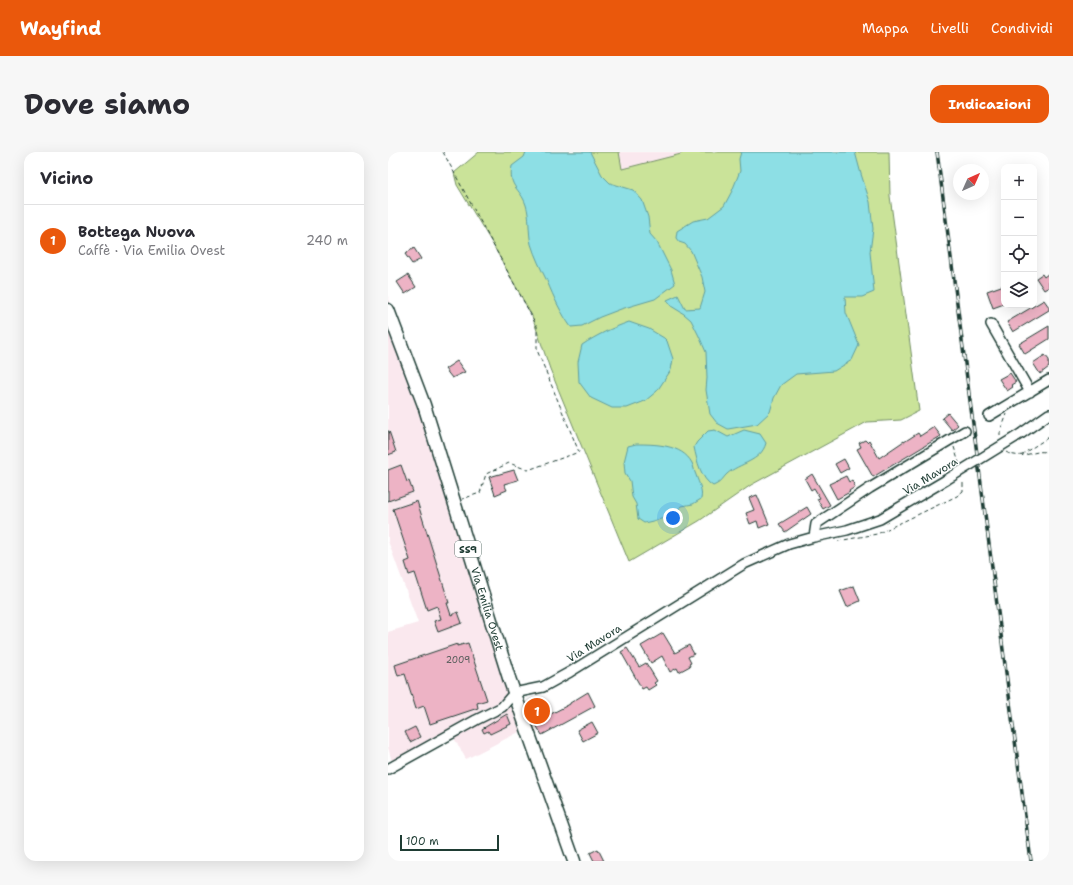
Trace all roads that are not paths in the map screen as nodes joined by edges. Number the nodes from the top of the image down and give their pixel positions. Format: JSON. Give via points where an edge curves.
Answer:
{"nodes":[{"id":1,"x":388,"y":310,"type":"edge"},
{"id":2,"x":991,"y":324,"type":"dead end"},
{"id":3,"x":1049,"y":380,"type":"edge"},
{"id":4,"x":1030,"y":392,"type":"junction"},
{"id":5,"x":1049,"y":414,"type":"edge"},
{"id":6,"x":989,"y":416,"type":"dead end"},
{"id":7,"x":965,"y":431,"type":"dead end"},
{"id":8,"x":814,"y":537,"type":"junction"},
{"id":9,"x":514,"y":693,"type":"junction"},
{"id":10,"x":388,"y":770,"type":"edge"},
{"id":11,"x":574,"y":861,"type":"edge"}],
"edges":[{"from":1,"to":9,"type":"main road","name":"Via Emilia Ovest","number":"SS9","via":[[424,406]]},
{"from":2,"to":4,"type":"street"},
{"from":3,"to":4,"type":"street"},
{"from":4,"to":6,"type":"street"},
{"from":5,"to":8,"type":"street","name":"Via Mavora","bridge":true,"via":[[880,519]]},
{"from":7,"to":8,"type":"street","name":"Via Mavora","via":[[816,524]]},
{"from":8,"to":9,"type":"street","name":"Via Mavora","via":[[744,564],[572,673],[543,687]]},
{"from":9,"to":10,"type":"street","via":[[502,707]]},
{"from":9,"to":11,"type":"main road","name":"Via Emilia Ovest","number":"SS9"}]}
